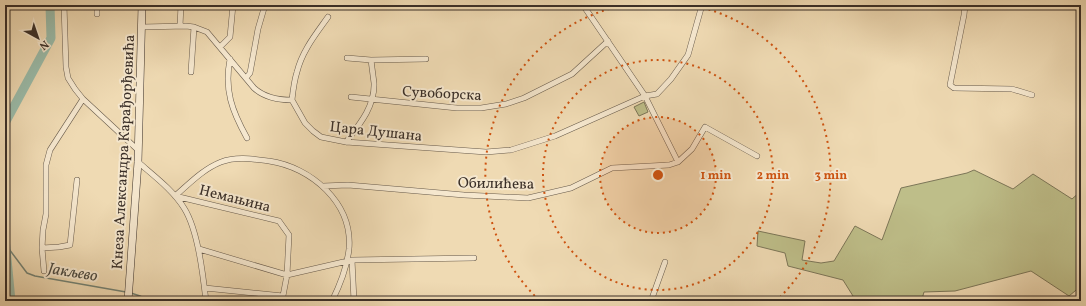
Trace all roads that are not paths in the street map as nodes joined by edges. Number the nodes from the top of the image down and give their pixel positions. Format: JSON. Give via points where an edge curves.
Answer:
{"nodes":[{"id":1,"x":64,"y":5,"type":"edge"},
{"id":2,"x":97,"y":5,"type":"edge"},
{"id":3,"x":142,"y":5,"type":"edge"},
{"id":4,"x":181,"y":5,"type":"edge"},
{"id":5,"x":233,"y":5,"type":"edge"},
{"id":6,"x":265,"y":5,"type":"edge"},
{"id":7,"x":583,"y":5,"type":"edge"},
{"id":8,"x":702,"y":5,"type":"edge"},
{"id":9,"x":965,"y":5,"type":"edge"},
{"id":10,"x":97,"y":14,"type":"dead end"},
{"id":11,"x":328,"y":17,"type":"dead end"},
{"id":12,"x":180,"y":26,"type":"junction"},
{"id":13,"x":142,"y":27,"type":"junction"},
{"id":14,"x":194,"y":27,"type":"junction"},
{"id":15,"x":608,"y":41,"type":"junction"},
{"id":16,"x":220,"y":46,"type":"junction"},
{"id":17,"x":347,"y":58,"type":"dead end"},
{"id":18,"x":230,"y":59,"type":"junction"},
{"id":19,"x":426,"y":59,"type":"dead end"},
{"id":20,"x":371,"y":60,"type":"junction"},
{"id":21,"x":191,"y":72,"type":"dead end"},
{"id":22,"x":246,"y":78,"type":"junction"},
{"id":23,"x":1032,"y":95,"type":"dead end"},
{"id":24,"x":645,"y":96,"type":"junction"},
{"id":25,"x":351,"y":97,"type":"dead end"},
{"id":26,"x":83,"y":99,"type":"junction"},
{"id":27,"x":292,"y":100,"type":"junction"},
{"id":28,"x":372,"y":100,"type":"junction"},
{"id":29,"x":248,"y":138,"type":"dead end"},
{"id":30,"x":346,"y":142,"type":"junction"},
{"id":31,"x":138,"y":150,"type":"junction"},
{"id":32,"x":757,"y":156,"type":"dead end"},
{"id":33,"x":138,"y":162,"type":"junction"},
{"id":34,"x":678,"y":162,"type":"junction"},
{"id":35,"x":77,"y":180,"type":"dead end"},
{"id":36,"x":323,"y":186,"type":"junction"},
{"id":37,"x":175,"y":196,"type":"junction"},
{"id":38,"x":42,"y":248,"type":"junction"},
{"id":39,"x":199,"y":250,"type":"junction"},
{"id":40,"x":474,"y":258,"type":"dead end"},
{"id":41,"x":350,"y":261,"type":"junction"},
{"id":42,"x":665,"y":262,"type":"dead end"},
{"id":43,"x":44,"y":271,"type":"dead end"},
{"id":44,"x":287,"y":274,"type":"junction"},
{"id":45,"x":204,"y":288,"type":"junction"},
{"id":46,"x":283,"y":299,"type":"edge"},
{"id":47,"x":460,"y":300,"type":"dead end"},
{"id":48,"x":128,"y":301,"type":"edge"},
{"id":49,"x":206,"y":301,"type":"edge"},
{"id":50,"x":332,"y":301,"type":"edge"},
{"id":51,"x":354,"y":301,"type":"edge"},
{"id":52,"x":392,"y":301,"type":"edge"},
{"id":53,"x":651,"y":301,"type":"edge"}],
"edges":[{"from":1,"to":26,"type":"street","via":[[68,78]]},
{"from":2,"to":10,"type":"street"},
{"from":3,"to":13,"type":"street","name":"Кнеза Александра Карађорђевића"},
{"from":4,"to":12,"type":"street"},
{"from":5,"to":16,"type":"street","via":[[230,37]]},
{"from":6,"to":22,"type":"street","via":[[250,73]]},
{"from":7,"to":15,"type":"street"},
{"from":8,"to":24,"type":"street","name":"Цара Душана","via":[[688,55],[657,94]]},
{"from":9,"to":23,"type":"street","via":[[950,85],[954,88],[1012,89]]},
{"from":11,"to":27,"type":"street","via":[[301,60],[296,72]]},
{"from":12,"to":13,"type":"street"},
{"from":12,"to":14,"type":"street"},
{"from":13,"to":31,"type":"street","name":"Кнеза Александра Карађорђевића"},
{"from":14,"to":16,"type":"street","via":[[207,32]]},
{"from":14,"to":21,"type":"street"},
{"from":15,"to":24,"type":"street"},
{"from":15,"to":28,"type":"street","name":"Сувоборска","via":[[572,74],[506,104],[457,108]]},
{"from":16,"to":18,"type":"street"},
{"from":17,"to":20,"type":"street"},
{"from":18,"to":22,"type":"street"},
{"from":18,"to":29,"type":"street","via":[[228,82],[231,102]]},
{"from":19,"to":20,"type":"street"},
{"from":20,"to":28,"type":"street","via":[[374,83]]},
{"from":22,"to":27,"type":"street","via":[[262,94],[280,100]]},
{"from":24,"to":30,"type":"street","name":"Цара Душана","via":[[555,136],[511,150],[459,151]]},
{"from":24,"to":34,"type":"street"},
{"from":25,"to":28,"type":"street","name":"Сувоборска"},
{"from":26,"to":31,"type":"street"},
{"from":26,"to":38,"type":"street","via":[[47,158],[46,214]]},
{"from":27,"to":30,"type":"street","name":"Цара Душана","via":[[305,123],[313,131],[321,137]]},
{"from":28,"to":30,"type":"street","via":[[361,123]]},
{"from":31,"to":33,"type":"street","name":"Кнеза Александра Карађорђевића"},
{"from":32,"to":34,"type":"street","via":[[705,127],[692,149]]},
{"from":33,"to":37,"type":"street"},
{"from":33,"to":48,"type":"street","name":"Кнеза Александра Карађорђевића"},
{"from":34,"to":36,"type":"street","name":"Обилићева","via":[[669,165],[612,168],[571,188],[528,198],[348,185]]},
{"from":35,"to":38,"type":"street","via":[[70,245]]},
{"from":36,"to":37,"type":"street","via":[[293,167],[277,162],[237,159],[222,161],[209,167]]},
{"from":36,"to":41,"type":"street","via":[[343,215],[348,232]]},
{"from":37,"to":39,"type":"street","via":[[185,209]]},
{"from":37,"to":44,"type":"street","name":"Немањина","via":[[279,221],[289,235]]},
{"from":38,"to":43,"type":"street"},
{"from":39,"to":44,"type":"street"},
{"from":39,"to":45,"type":"street"},
{"from":40,"to":41,"type":"street"},
{"from":41,"to":44,"type":"street"},
{"from":41,"to":50,"type":"street"},
{"from":41,"to":51,"type":"street"},
{"from":42,"to":53,"type":"street"},
{"from":44,"to":46,"type":"street","name":"Немањина"},
{"from":45,"to":46,"type":"street"},
{"from":45,"to":49,"type":"street"},
{"from":47,"to":52,"type":"street"}]}
